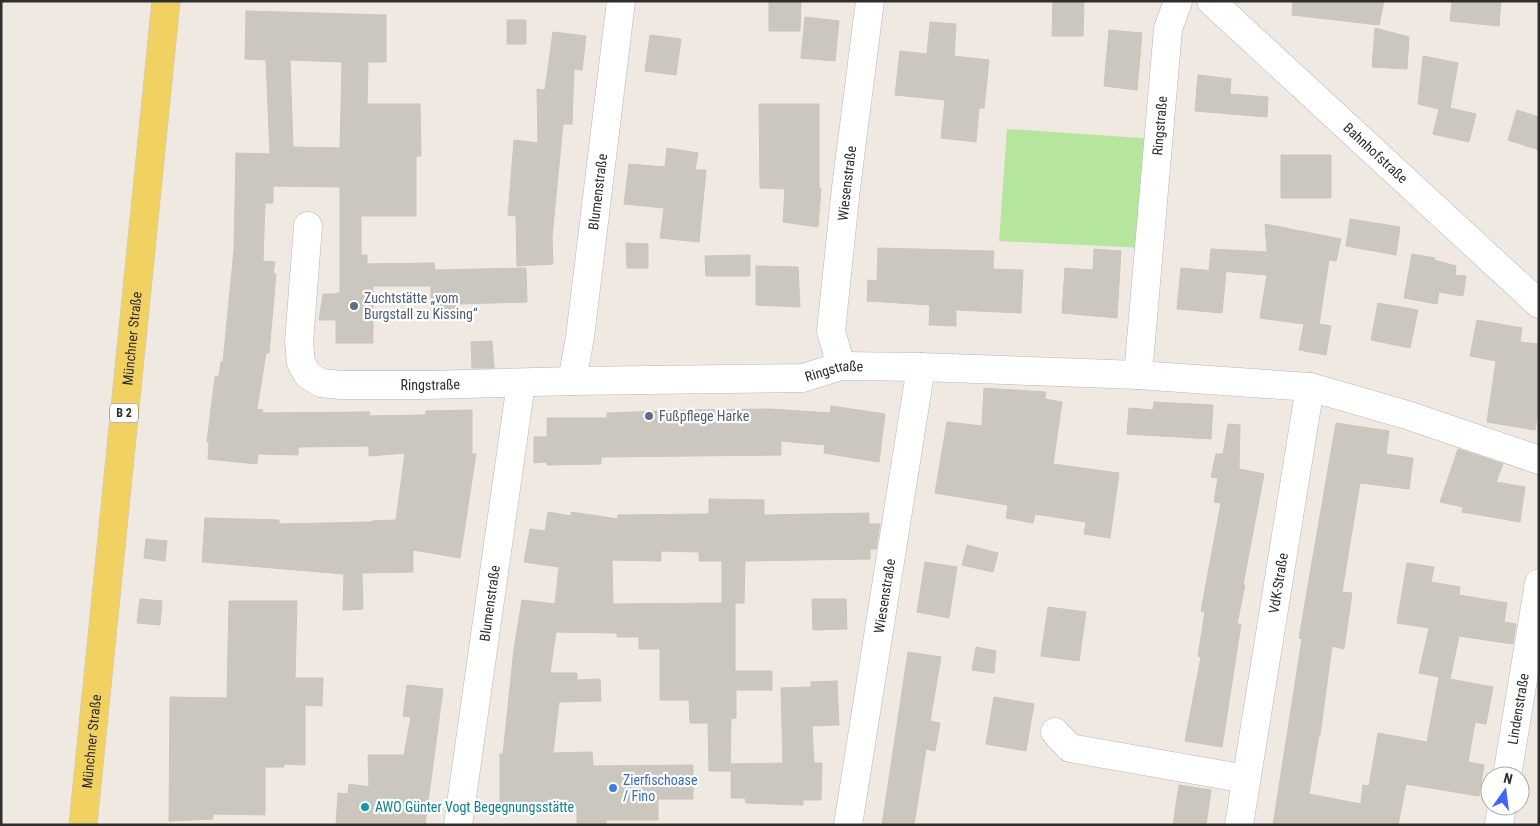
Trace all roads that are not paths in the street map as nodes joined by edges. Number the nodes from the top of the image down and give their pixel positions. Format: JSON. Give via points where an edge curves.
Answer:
{"nodes":[{"id":1,"x":166,"y":1,"type":"edge"},
{"id":2,"x":621,"y":1,"type":"edge"},
{"id":3,"x":870,"y":1,"type":"edge"},
{"id":4,"x":1178,"y":1,"type":"edge"},
{"id":5,"x":1211,"y":1,"type":"edge"},
{"id":6,"x":308,"y":226,"type":"dead end"},
{"id":7,"x":1539,"y":304,"type":"edge"},
{"id":8,"x":841,"y":366,"type":"junction"},
{"id":9,"x":921,"y":367,"type":"junction"},
{"id":10,"x":1138,"y":375,"type":"junction"},
{"id":11,"x":572,"y":381,"type":"junction"},
{"id":12,"x":521,"y":382,"type":"junction"},
{"id":13,"x":1310,"y":387,"type":"junction"},
{"id":14,"x":1539,"y":460,"type":"edge"},
{"id":15,"x":1539,"y":583,"type":"edge"},
{"id":16,"x":1056,"y":732,"type":"dead end"},
{"id":17,"x":1509,"y":766,"type":"edge"},
{"id":18,"x":1246,"y":779,"type":"junction"},
{"id":19,"x":83,"y":825,"type":"edge"},
{"id":20,"x":458,"y":825,"type":"edge"},
{"id":21,"x":848,"y":825,"type":"edge"},
{"id":22,"x":1239,"y":825,"type":"edge"}],
"edges":[{"from":1,"to":19,"type":"main road","name":"Münchner Straße","number":"B 2"},
{"from":2,"to":11,"type":"street","name":"Blumenstraße"},
{"from":3,"to":8,"type":"street","name":"Wiesenstraße","via":[[831,331]]},
{"from":4,"to":10,"type":"street","name":"Ringstraße","via":[[1168,29]]},
{"from":5,"to":7,"type":"street","name":"Bahnhofstraße"},
{"from":6,"to":12,"type":"street","name":"Ringstraße","via":[[299,342],[301,362],[308,375],[321,383],[341,385]]},
{"from":8,"to":9,"type":"street","name":"Ringstraße"},
{"from":8,"to":11,"type":"street","name":"Ringstraße","via":[[803,378]]},
{"from":9,"to":10,"type":"street","name":"Ringstraße"},
{"from":9,"to":21,"type":"street","name":"Wiesenstraße"},
{"from":10,"to":13,"type":"street"},
{"from":11,"to":12,"type":"street","name":"Ringstraße"},
{"from":12,"to":20,"type":"street","name":"Blumenstraße"},
{"from":13,"to":14,"type":"street","via":[[1407,415]]},
{"from":13,"to":18,"type":"street","name":"VdK-Straße"},
{"from":15,"to":17,"type":"street","name":"Lindenstraße"},
{"from":16,"to":18,"type":"street","via":[[1070,748]]},
{"from":18,"to":22,"type":"street","name":"VdK-Straße"}]}
